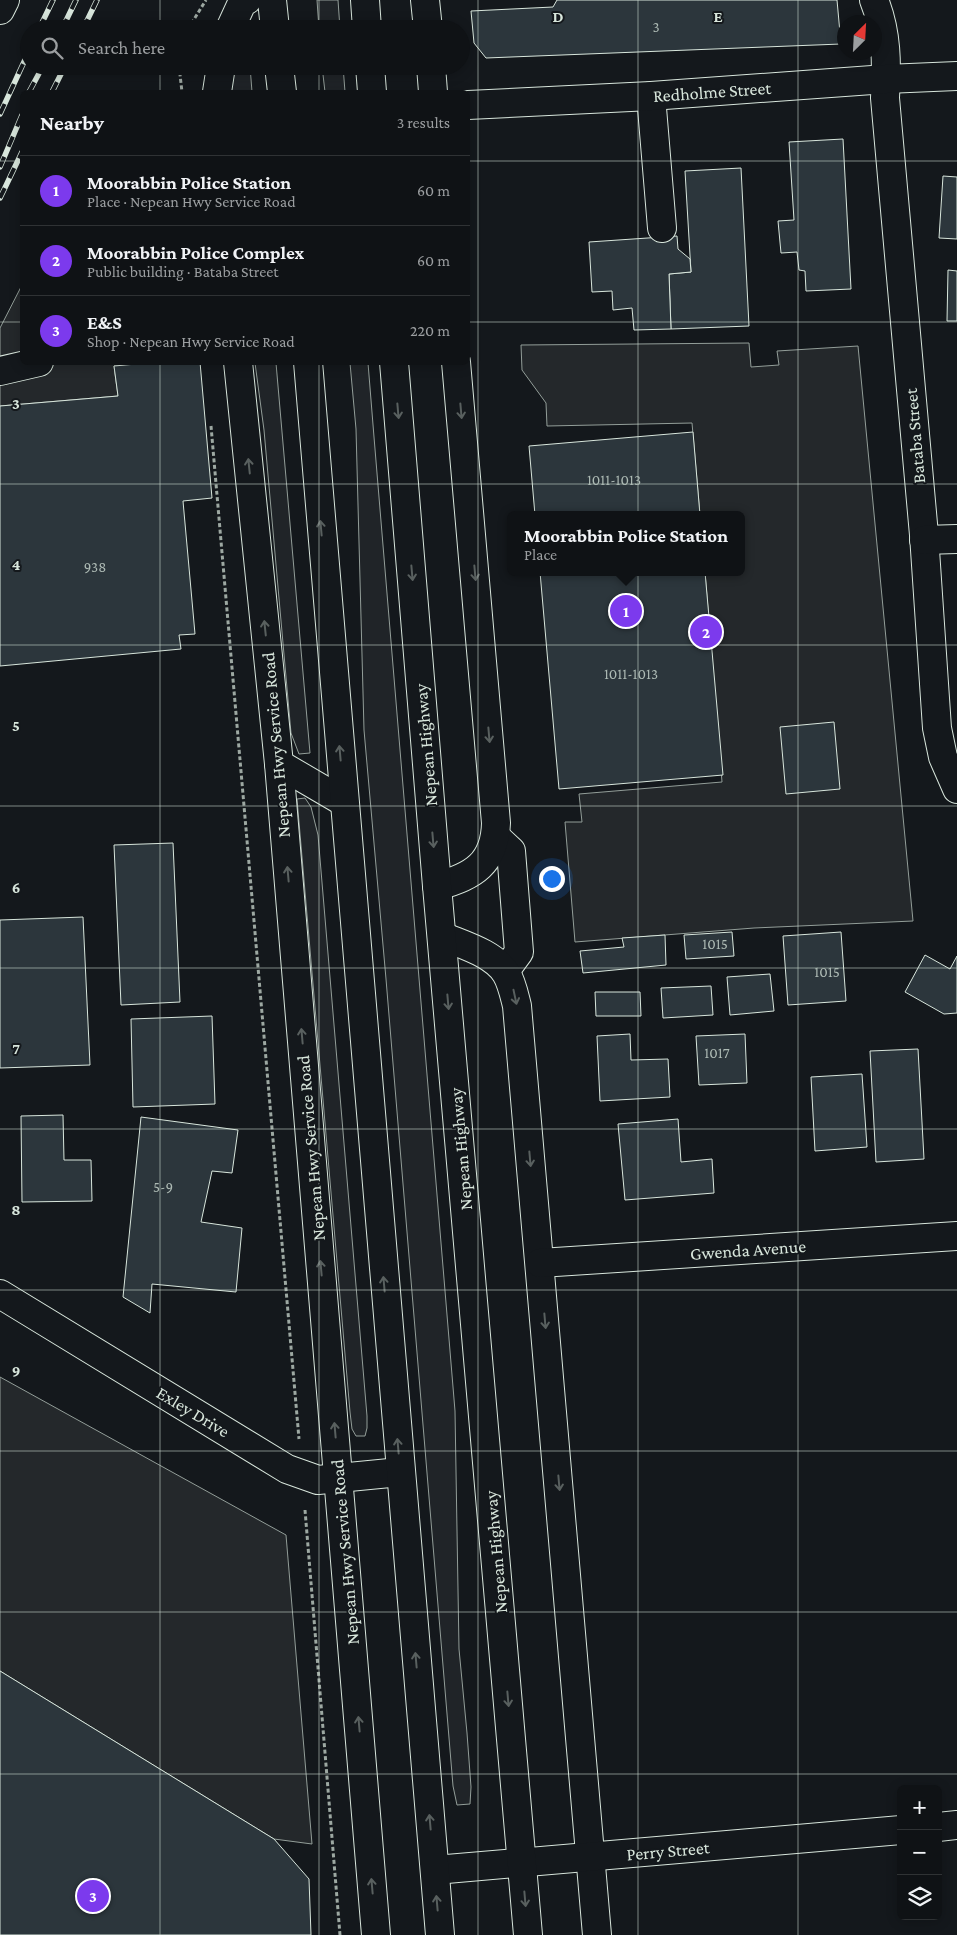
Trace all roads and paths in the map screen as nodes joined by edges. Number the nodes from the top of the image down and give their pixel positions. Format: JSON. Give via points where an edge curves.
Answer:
{"nodes":[{"id":1,"x":5,"y":0,"type":"edge"},
{"id":2,"x":206,"y":0,"type":"edge"},
{"id":3,"x":247,"y":0,"type":"edge"},
{"id":4,"x":272,"y":0,"type":"edge"},
{"id":5,"x":365,"y":0,"type":"edge"},
{"id":6,"x":425,"y":0,"type":"edge"},
{"id":7,"x":874,"y":0,"type":"edge"},
{"id":8,"x":0,"y":10,"type":"edge"},
{"id":9,"x":194,"y":20,"type":"edge"},
{"id":10,"x":234,"y":20,"type":"edge"},
{"id":11,"x":274,"y":20,"type":"edge"},
{"id":12,"x":366,"y":20,"type":"edge"},
{"id":13,"x":427,"y":20,"type":"edge"},
{"id":14,"x":181,"y":75,"type":"edge"},
{"id":15,"x":220,"y":75,"type":"edge"},
{"id":16,"x":280,"y":75,"type":"edge"},
{"id":17,"x":371,"y":75,"type":"edge"},
{"id":18,"x":432,"y":75,"type":"edge"},
{"id":19,"x":957,"y":76,"type":"edge"},
{"id":20,"x":886,"y":79,"type":"junction"},
{"id":21,"x":182,"y":90,"type":"edge"},
{"id":22,"x":217,"y":90,"type":"edge"},
{"id":23,"x":282,"y":90,"type":"edge"},
{"id":24,"x":372,"y":90,"type":"edge"},
{"id":25,"x":433,"y":90,"type":"edge"},
{"id":26,"x":651,"y":96,"type":"junction"},
{"id":27,"x":470,"y":106,"type":"edge"},
{"id":28,"x":662,"y":228,"type":"dead end"},
{"id":29,"x":26,"y":365,"type":"edge"},
{"id":30,"x":238,"y":365,"type":"edge"},
{"id":31,"x":308,"y":365,"type":"edge"},
{"id":32,"x":394,"y":365,"type":"edge"},
{"id":33,"x":456,"y":365,"type":"edge"},
{"id":34,"x":0,"y":371,"type":"edge"},
{"id":35,"x":210,"y":422,"type":"dead end"},
{"id":36,"x":957,"y":539,"type":"edge"},
{"id":37,"x":924,"y":540,"type":"junction"},
{"id":38,"x":279,"y":764,"type":"junction"},
{"id":39,"x":957,"y":789,"type":"edge"},
{"id":40,"x":344,"y":802,"type":"junction"},
{"id":41,"x":496,"y":837,"type":"junction"},
{"id":42,"x":437,"y":886,"type":"junction"},
{"id":43,"x":442,"y":936,"type":"junction"},
{"id":44,"x":505,"y":971,"type":"junction"},
{"id":45,"x":957,"y":1236,"type":"edge"},
{"id":46,"x":540,"y":1263,"type":"junction"},
{"id":47,"x":0,"y":1294,"type":"edge"},
{"id":48,"x":400,"y":1472,"type":"junction"},
{"id":49,"x":302,"y":1475,"type":"junction"},
{"id":50,"x":339,"y":1478,"type":"junction"},
{"id":51,"x":957,"y":1825,"type":"edge"},
{"id":52,"x":942,"y":1827,"type":"edge"},
{"id":53,"x":897,"y":1830,"type":"edge"},
{"id":54,"x":591,"y":1857,"type":"junction"},
{"id":55,"x":522,"y":1863,"type":"junction"},
{"id":56,"x":435,"y":1870,"type":"junction"},
{"id":57,"x":340,"y":1935,"type":"edge"},
{"id":58,"x":376,"y":1935,"type":"edge"},
{"id":59,"x":440,"y":1935,"type":"edge"},
{"id":60,"x":528,"y":1935,"type":"edge"},
{"id":61,"x":597,"y":1935,"type":"edge"}],
"edges":[{"from":1,"to":8,"type":"main road"},
{"from":2,"to":9,"type":"path"},
{"from":3,"to":10,"type":"main road","via":[[242,3]]},
{"from":4,"to":11,"type":"main road"},
{"from":5,"to":12,"type":"main road"},
{"from":6,"to":13,"type":"main road"},
{"from":7,"to":20,"type":"main road","name":"Bataba Street","via":[[884,34]]},
{"from":14,"to":21,"type":"path"},
{"from":15,"to":22,"type":"main road"},
{"from":16,"to":23,"type":"main road"},
{"from":17,"to":24,"type":"main road"},
{"from":18,"to":25,"type":"main road"},
{"from":19,"to":20,"type":"main road","name":"Redholme Street"},
{"from":20,"to":26,"type":"main road","name":"Redholme Street"},
{"from":20,"to":37,"type":"main road","name":"Bataba Street","via":[[885,98]]},
{"from":26,"to":27,"type":"main road","name":"Redholme Street"},
{"from":26,"to":28,"type":"main road"},
{"from":29,"to":34,"type":"main road"},
{"from":38,"to":30,"type":"main road","name":"Nepean Hwy Service Road","one_way":true},
{"from":40,"to":31,"type":"main road","one_way":true},
{"from":32,"to":42,"type":"main road","name":"Nepean Highway","one_way":true},
{"from":33,"to":41,"type":"main road","one_way":true},
{"from":35,"to":49,"type":"path"},
{"from":36,"to":37,"type":"main road"},
{"from":37,"to":39,"type":"main road","name":"Bataba Street","via":[[937,728],[943,757]]},
{"from":38,"to":40,"type":"main road"},
{"from":50,"to":38,"type":"main road","name":"Nepean Hwy Service Road","one_way":true},
{"from":48,"to":40,"type":"main road","one_way":true},
{"from":41,"to":42,"type":"main road","via":[[485,861],[472,873]]},
{"from":41,"to":44,"type":"main road","via":[[511,851],[519,952]]},
{"from":42,"to":43,"type":"main road","name":"Nepean Highway"},
{"from":43,"to":44,"type":"main road","via":[[488,956]]},
{"from":43,"to":55,"type":"main road","name":"Nepean Highway","one_way":true},
{"from":44,"to":46,"type":"main road","one_way":true,"via":[[517,1006]]},
{"from":45,"to":46,"type":"main road","name":"Gwenda Avenue"},
{"from":46,"to":54,"type":"main road","one_way":true},
{"from":47,"to":49,"type":"main road","name":"Exley Drive","via":[[287,1469]]},
{"from":48,"to":50,"type":"main road","name":"Exley Drive"},
{"from":56,"to":48,"type":"main road","one_way":true},
{"from":49,"to":50,"type":"main road","name":"Exley Drive","via":[[318,1480]]},
{"from":49,"to":57,"type":"path"},
{"from":58,"to":50,"type":"main road","name":"Nepean Hwy Service Road","one_way":true},
{"from":51,"to":52,"type":"main road"},
{"from":53,"to":54,"type":"main road","name":"Perry Street"},
{"from":54,"to":55,"type":"main road","name":"Perry Street"},
{"from":54,"to":61,"type":"main road"},
{"from":55,"to":56,"type":"main road","name":"Perry Street"},
{"from":55,"to":60,"type":"main road","name":"Nepean Highway","one_way":true},
{"from":59,"to":56,"type":"main road","one_way":true}]}
